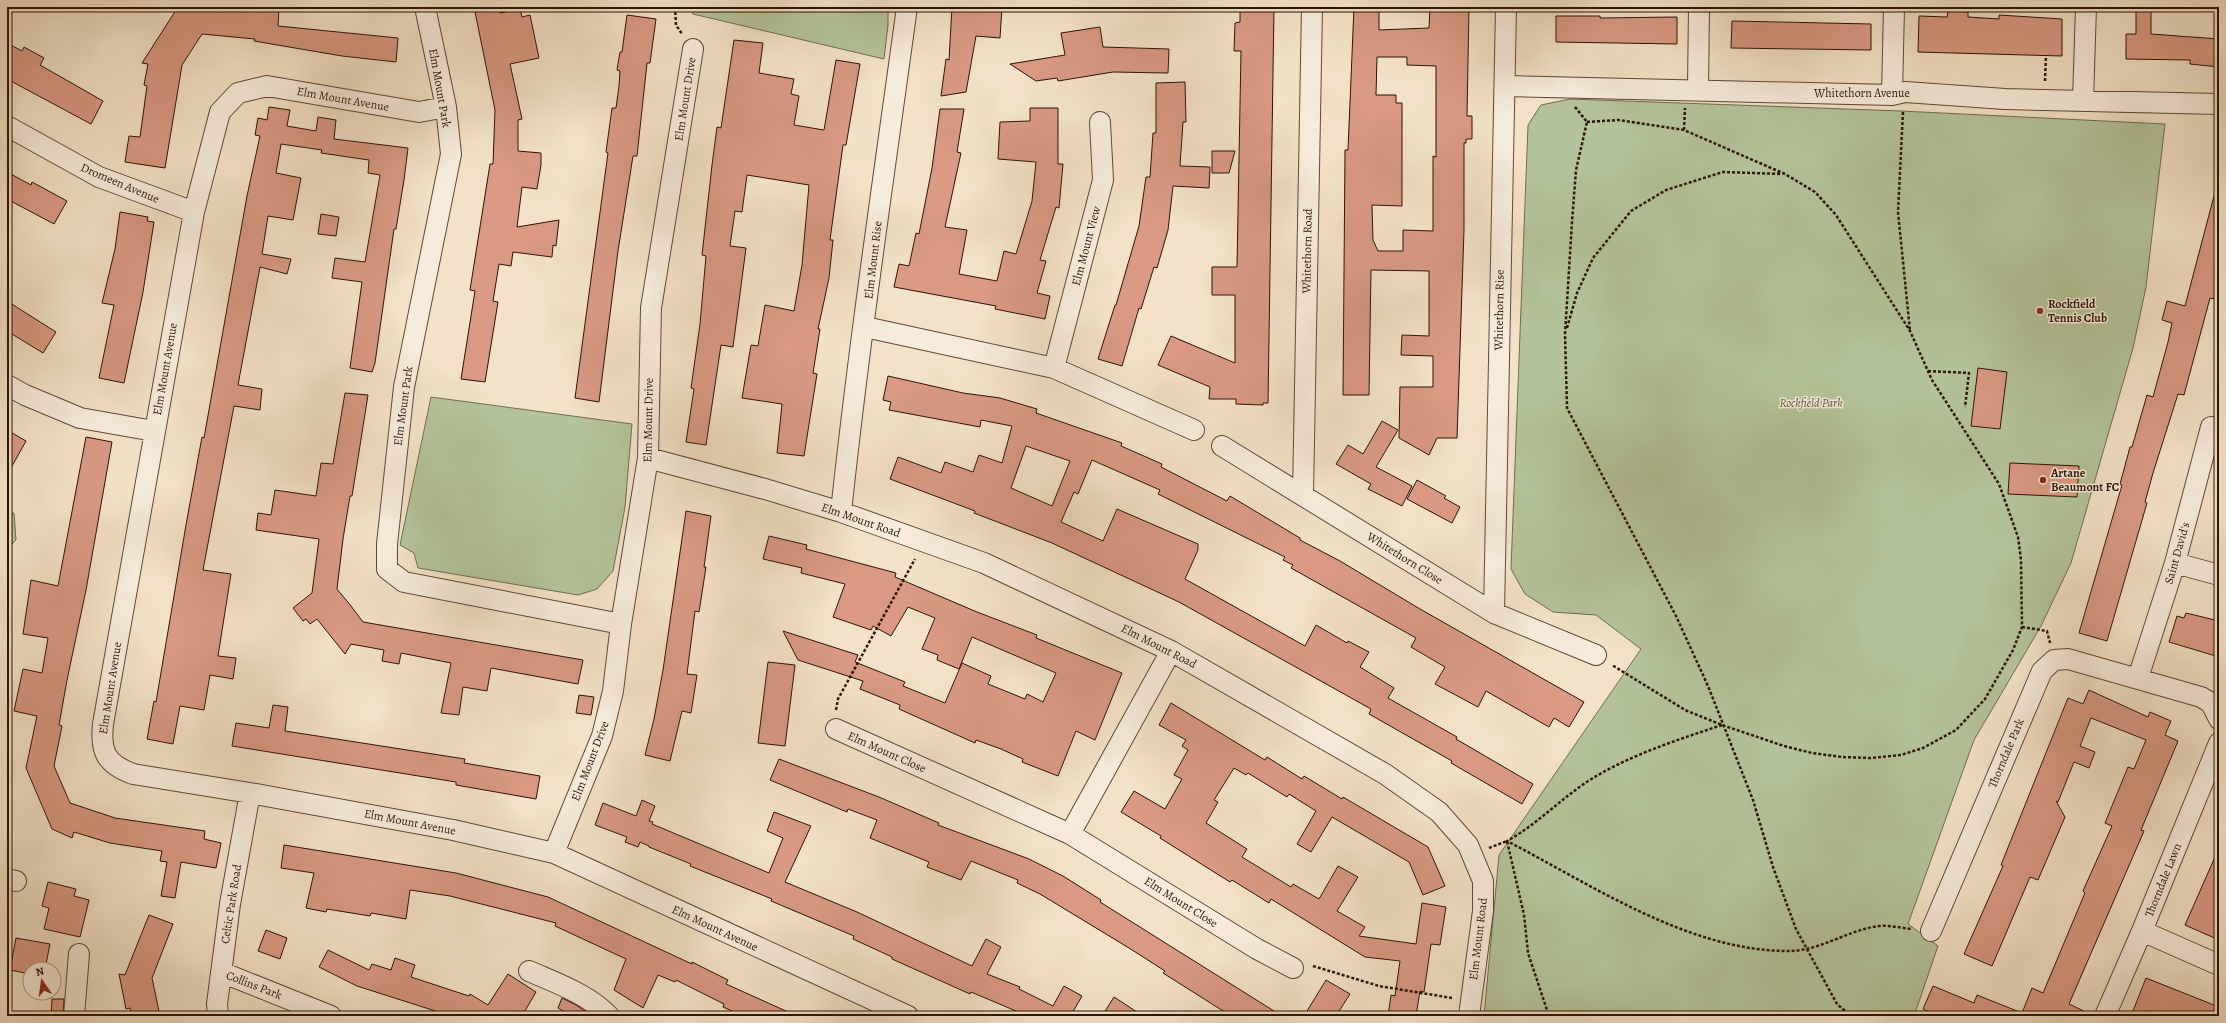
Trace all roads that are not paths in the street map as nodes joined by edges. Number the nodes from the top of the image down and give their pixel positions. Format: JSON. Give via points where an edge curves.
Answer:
{"nodes":[{"id":1,"x":426,"y":7,"type":"edge"},
{"id":2,"x":907,"y":7,"type":"edge"},
{"id":3,"x":1312,"y":7,"type":"edge"},
{"id":4,"x":1506,"y":7,"type":"edge"},
{"id":5,"x":1699,"y":7,"type":"edge"},
{"id":6,"x":1894,"y":7,"type":"edge"},
{"id":7,"x":2086,"y":7,"type":"edge"},
{"id":8,"x":693,"y":49,"type":"road end"},
{"id":9,"x":1506,"y":86,"type":"junction"},
{"id":10,"x":1698,"y":89,"type":"junction"},
{"id":11,"x":1899,"y":93,"type":"junction"},
{"id":12,"x":2084,"y":101,"type":"junction"},
{"id":13,"x":2219,"y":104,"type":"edge"},
{"id":14,"x":446,"y":108,"type":"junction"},
{"id":15,"x":1100,"y":122,"type":"dead end"},
{"id":16,"x":7,"y":126,"type":"edge"},
{"id":17,"x":194,"y":212,"type":"junction"},
{"id":18,"x":865,"y":327,"type":"junction"},
{"id":19,"x":1054,"y":368,"type":"junction"},
{"id":20,"x":7,"y":385,"type":"edge"},
{"id":21,"x":2211,"y":427,"type":"dead end"},
{"id":22,"x":1194,"y":430,"type":"dead end"},
{"id":23,"x":154,"y":431,"type":"junction"},
{"id":24,"x":1222,"y":446,"type":"dead end"},
{"id":25,"x":648,"y":458,"type":"junction"},
{"id":26,"x":1303,"y":495,"type":"junction"},
{"id":27,"x":841,"y":512,"type":"junction"},
{"id":28,"x":2175,"y":563,"type":"junction"},
{"id":29,"x":2219,"y":575,"type":"edge"},
{"id":30,"x":1494,"y":613,"type":"junction"},
{"id":31,"x":621,"y":624,"type":"junction"},
{"id":32,"x":1172,"y":651,"type":"junction"},
{"id":33,"x":1596,"y":655,"type":"road end"},
{"id":34,"x":2138,"y":678,"type":"junction"},
{"id":35,"x":2219,"y":718,"type":"edge"},
{"id":36,"x":836,"y":729,"type":"road end"},
{"id":37,"x":2219,"y":743,"type":"edge"},
{"id":38,"x":250,"y":793,"type":"junction"},
{"id":39,"x":1070,"y":834,"type":"junction"},
{"id":40,"x":554,"y":853,"type":"junction"},
{"id":41,"x":1931,"y":931,"type":"road end"},
{"id":42,"x":2142,"y":931,"type":"junction"},
{"id":43,"x":79,"y":954,"type":"dead end"},
{"id":44,"x":2219,"y":965,"type":"edge"},
{"id":45,"x":1293,"y":968,"type":"road end"},
{"id":46,"x":529,"y":971,"type":"dead end"},
{"id":47,"x":221,"y":972,"type":"junction"},
{"id":48,"x":1469,"y":1009,"type":"edge"},
{"id":49,"x":74,"y":1016,"type":"edge"},
{"id":50,"x":218,"y":1016,"type":"edge"},
{"id":51,"x":331,"y":1016,"type":"edge"},
{"id":52,"x":609,"y":1016,"type":"edge"},
{"id":53,"x":908,"y":1016,"type":"edge"},
{"id":54,"x":2105,"y":1016,"type":"edge"}],
"edges":[{"from":1,"to":14,"type":"street","name":"Elm Mount Park"},
{"from":2,"to":18,"type":"street","name":"Elm Mount Rise"},
{"from":3,"to":26,"type":"street","name":"Whitethorn Road"},
{"from":4,"to":9,"type":"street","name":"Whitethorn Rise"},
{"from":5,"to":10,"type":"street"},
{"from":6,"to":11,"type":"street"},
{"from":7,"to":12,"type":"street"},
{"from":8,"to":25,"type":"street","name":"Elm Mount Drive","via":[[651,308]]},
{"from":9,"to":10,"type":"street","name":"Whitethorn Avenue"},
{"from":9,"to":30,"type":"street","name":"Whitethorn Rise","via":[[1499,303]]},
{"from":10,"to":11,"type":"street","name":"Whitethorn Avenue"},
{"from":11,"to":12,"type":"street","name":"Whitethorn Avenue"},
{"from":12,"to":13,"type":"street","name":"Whitethorn Avenue"},
{"from":14,"to":17,"type":"street","name":"Elm Mount Avenue","via":[[419,112],[267,86],[238,93],[220,112]]},
{"from":14,"to":31,"type":"street","name":"Elm Mount Park","via":[[451,154],[404,387],[387,544],[387,569],[404,582]]},
{"from":15,"to":19,"type":"street","name":"Elm Mount View","via":[[1103,180]]},
{"from":16,"to":17,"type":"street","name":"Dromeen Avenue","via":[[99,177]]},
{"from":17,"to":23,"type":"street","name":"Elm Mount Avenue"},
{"from":18,"to":19,"type":"street"},
{"from":18,"to":27,"type":"street","name":"Elm Mount Rise","via":[[853,397]]},
{"from":19,"to":22,"type":"street"},
{"from":20,"to":23,"type":"street","via":[[80,418]]},
{"from":21,"to":28,"type":"street","name":"Saint David's"},
{"from":23,"to":38,"type":"street","name":"Elm Mount Avenue","via":[[101,743],[112,763],[133,774]]},
{"from":24,"to":26,"type":"street","name":"Whitethorn Close"},
{"from":25,"to":27,"type":"street","name":"Elm Mount Road"},
{"from":25,"to":31,"type":"street","name":"Elm Mount Drive"},
{"from":26,"to":30,"type":"street","name":"Whitethorn Close"},
{"from":27,"to":32,"type":"street","name":"Elm Mount Road","via":[[984,563]]},
{"from":28,"to":29,"type":"street"},
{"from":28,"to":34,"type":"street","name":"Saint David's"},
{"from":30,"to":33,"type":"street","name":"Whitethorn Close"},
{"from":31,"to":40,"type":"street","name":"Elm Mount Drive","via":[[613,691],[602,736]]},
{"from":32,"to":39,"type":"street"},
{"from":32,"to":48,"type":"street","name":"Elm Mount Road","via":[[1385,774],[1439,812],[1468,845],[1483,881],[1483,911]]},
{"from":34,"to":35,"type":"street","via":[[2201,697],[2211,703]]},
{"from":34,"to":41,"type":"street","name":"Thorndale Park","via":[[2068,659],[2054,660],[2042,671]]},
{"from":36,"to":39,"type":"street","name":"Elm Mount Close"},
{"from":37,"to":42,"type":"street","name":"Thorndale Lawn"},
{"from":38,"to":40,"type":"street","name":"Elm Mount Avenue","via":[[453,830]]},
{"from":38,"to":47,"type":"street","name":"Celtic Park Road"},
{"from":39,"to":45,"type":"street","name":"Elm Mount Close","via":[[1257,949]]},
{"from":40,"to":53,"type":"street","name":"Elm Mount Avenue"},
{"from":42,"to":44,"type":"street"},
{"from":42,"to":54,"type":"street","name":"Thorndale Lawn"},
{"from":43,"to":49,"type":"street"},
{"from":46,"to":52,"type":"street","via":[[564,986],[601,1008]]},
{"from":47,"to":50,"type":"street","name":"Celtic Park Road"},
{"from":47,"to":51,"type":"street","name":"Collins Park"}]}
